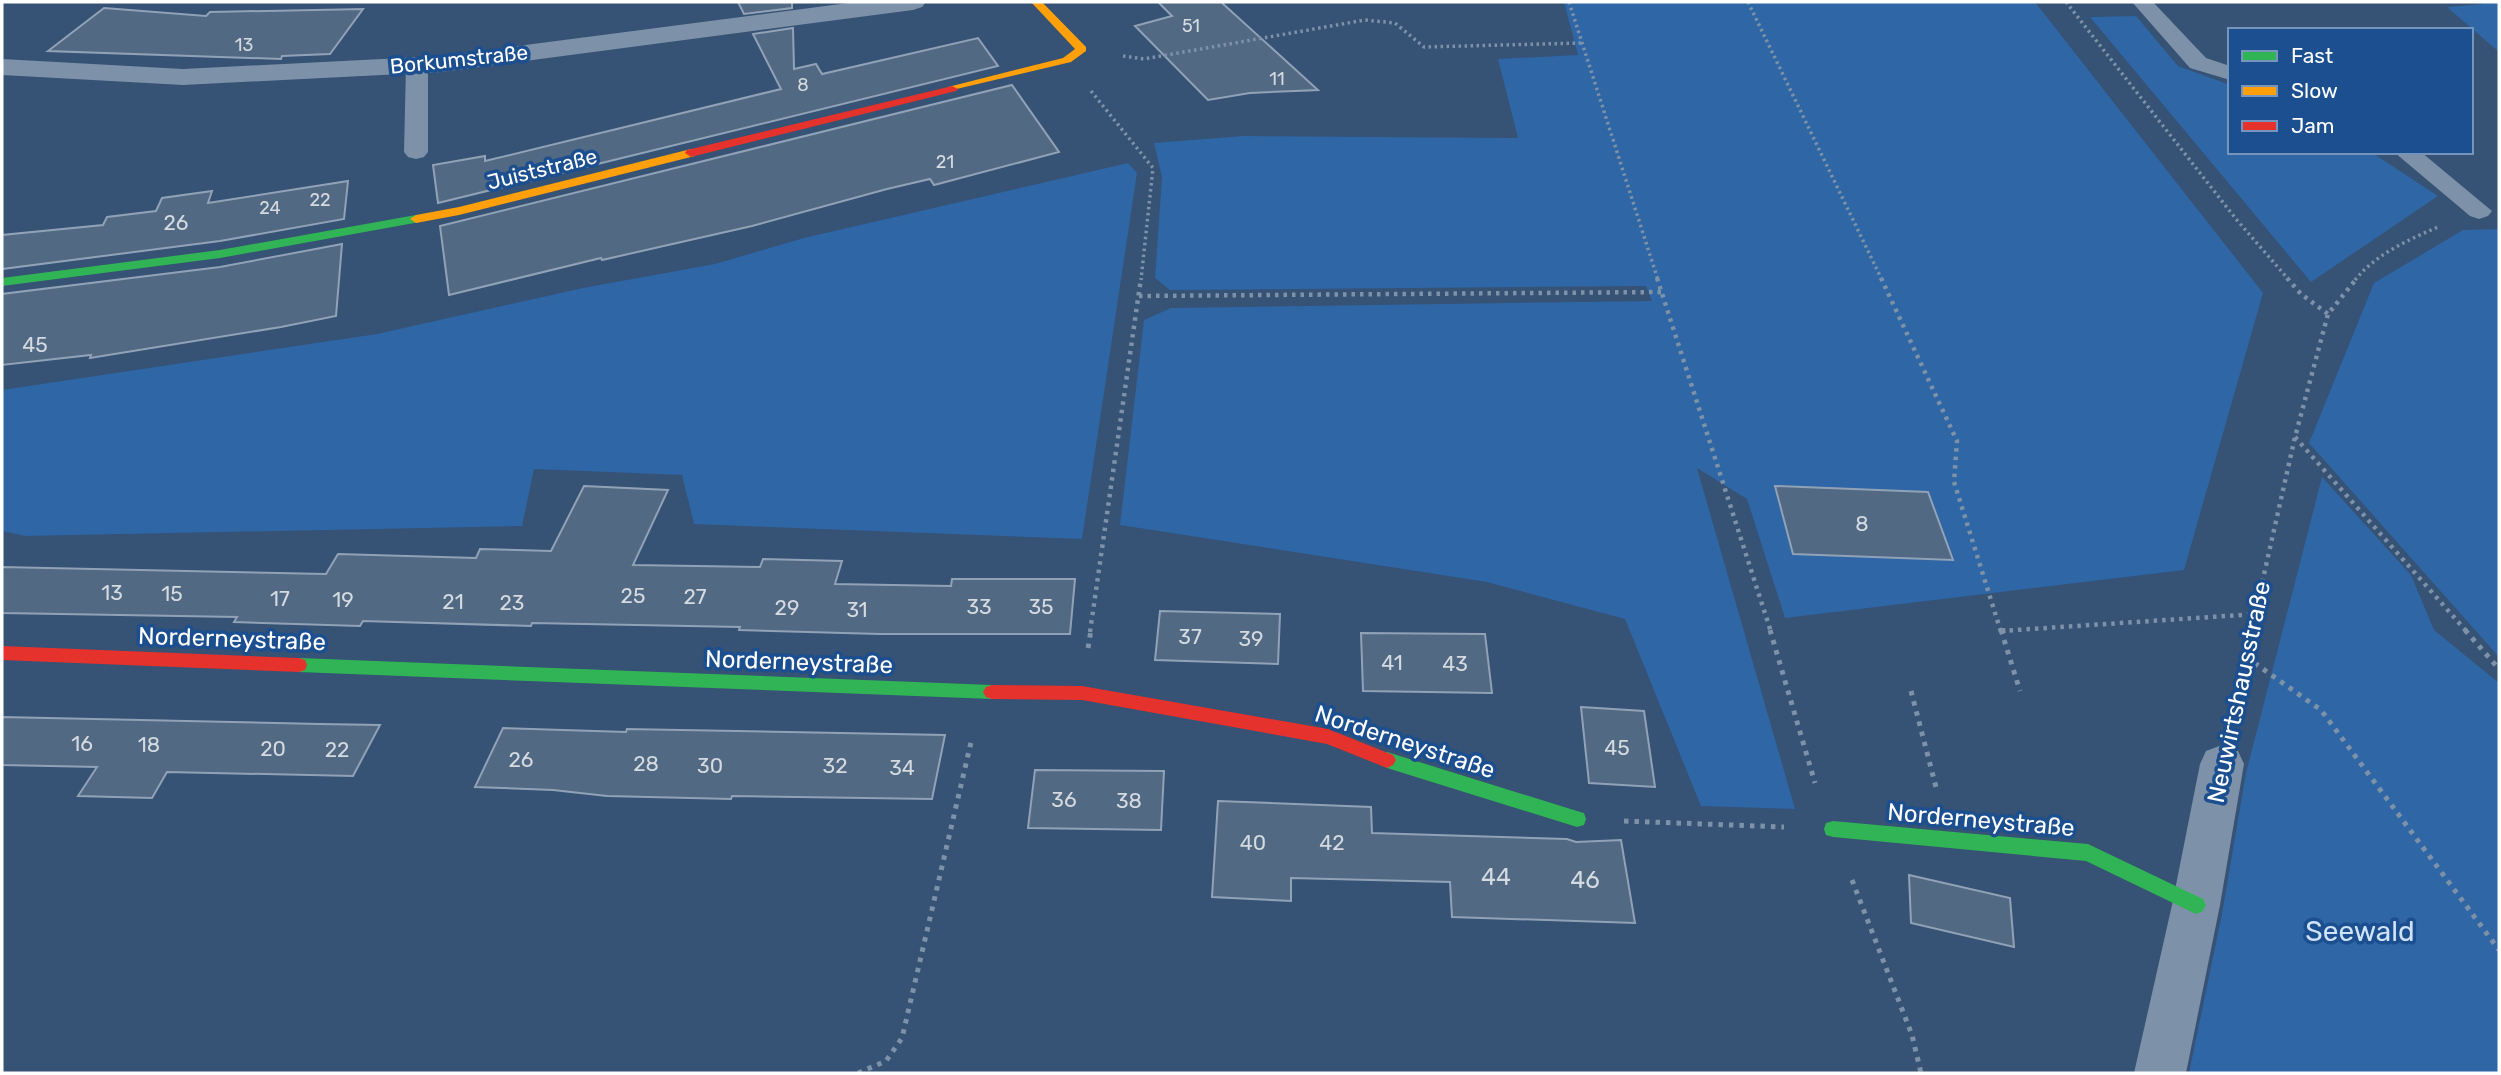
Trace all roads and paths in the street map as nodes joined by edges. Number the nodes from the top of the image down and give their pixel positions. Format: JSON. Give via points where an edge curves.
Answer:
{"nodes":[{"id":1,"x":913,"y":2,"type":"edge"},
{"id":2,"x":1035,"y":2,"type":"edge"},
{"id":3,"x":1569,"y":2,"type":"edge"},
{"id":4,"x":1748,"y":2,"type":"edge"},
{"id":5,"x":2066,"y":2,"type":"edge"},
{"id":6,"x":2142,"y":2,"type":"edge"},
{"id":7,"x":1582,"y":43,"type":"junction"},
{"id":8,"x":1082,"y":49,"type":"junction"},
{"id":9,"x":1067,"y":60,"type":"junction"},
{"id":10,"x":417,"y":65,"type":"junction"},
{"id":11,"x":2,"y":66,"type":"edge"},
{"id":12,"x":2228,"y":72,"type":"edge"},
{"id":13,"x":416,"y":152,"type":"dead end"},
{"id":14,"x":2408,"y":154,"type":"edge"},
{"id":15,"x":2479,"y":211,"type":"joint"},
{"id":16,"x":2,"y":282,"type":"edge"},
{"id":17,"x":1662,"y":292,"type":"junction"},
{"id":18,"x":1139,"y":296,"type":"junction"},
{"id":19,"x":2328,"y":314,"type":"junction"},
{"id":20,"x":2295,"y":437,"type":"junction"},
{"id":21,"x":2256,"y":614,"type":"junction"},
{"id":22,"x":2001,"y":631,"type":"junction"},
{"id":23,"x":2,"y":653,"type":"edge"},
{"id":24,"x":2246,"y":657,"type":"junction"},
{"id":25,"x":2499,"y":669,"type":"edge"},
{"id":26,"x":1911,"y":691,"type":"dead end"},
{"id":27,"x":2020,"y":691,"type":"dead end"},
{"id":28,"x":984,"y":692,"type":"junction"},
{"id":29,"x":1082,"y":693,"type":"junction"},
{"id":30,"x":2222,"y":764,"type":"joint"},
{"id":31,"x":1577,"y":819,"type":"joint"},
{"id":32,"x":1833,"y":829,"type":"junction"},
{"id":33,"x":1950,"y":839,"type":"junction"},
{"id":34,"x":2196,"y":905,"type":"junction"},
{"id":35,"x":2499,"y":950,"type":"edge"},
{"id":36,"x":858,"y":1073,"type":"edge"},
{"id":37,"x":1921,"y":1073,"type":"edge"},
{"id":38,"x":2160,"y":1073,"type":"edge"}],
"edges":[{"from":1,"to":10,"type":"street","name":"Borkumstraße"},
{"from":2,"to":8,"type":"street"},
{"from":3,"to":7,"type":"path"},
{"from":4,"to":22,"type":"path","via":[[1957,441],[1954,482]]},
{"from":5,"to":19,"type":"path","via":[[2235,219],[2301,293]]},
{"from":6,"to":12,"type":"lane","via":[[2198,64]]},
{"from":7,"to":8,"type":"path","via":[[1424,47],[1395,23],[1365,20],[1144,60]]},
{"from":7,"to":17,"type":"path"},
{"from":8,"to":9,"type":"street","name":"Juiststraße"},
{"from":9,"to":16,"type":"street","name":"Juiststraße","via":[[458,211],[220,254]]},
{"from":9,"to":18,"type":"path","via":[[1153,168]]},
{"from":10,"to":11,"type":"street","name":"Borkumstraße","via":[[183,76]]},
{"from":10,"to":13,"type":"lane"},
{"from":14,"to":15,"type":"lane"},
{"from":15,"to":19,"type":"path","via":[[2408,240],[2366,267]]},
{"from":17,"to":18,"type":"path"},
{"from":17,"to":32,"type":"path"},
{"from":18,"to":29,"type":"path"},
{"from":19,"to":20,"type":"path","name":"Neuwirtshausstraße"},
{"from":20,"to":21,"type":"path","name":"Neuwirtshausstraße"},
{"from":20,"to":25,"type":"path"},
{"from":21,"to":22,"type":"path"},
{"from":21,"to":24,"type":"path","name":"Neuwirtshausstraße"},
{"from":22,"to":27,"type":"path"},
{"from":23,"to":28,"type":"street","name":"Norderneystraße"},
{"from":24,"to":30,"type":"path","name":"Neuwirtshausstraße"},
{"from":24,"to":35,"type":"path","via":[[2321,710]]},
{"from":26,"to":33,"type":"path"},
{"from":28,"to":29,"type":"street","name":"Norderneystraße"},
{"from":28,"to":36,"type":"path","via":[[902,1038],[886,1061]]},
{"from":29,"to":31,"type":"street","name":"Norderneystraße","via":[[1328,737],[1412,770]]},
{"from":30,"to":34,"type":"street","name":"Neuwirtshausstraße"},
{"from":31,"to":32,"type":"path"},
{"from":32,"to":33,"type":"street","name":"Norderneystraße"},
{"from":32,"to":37,"type":"path","via":[[1912,1035]]},
{"from":33,"to":34,"type":"street","name":"Norderneystraße","via":[[2088,853]]},
{"from":34,"to":38,"type":"street","name":"Neuwirtshausstraße"}]}
